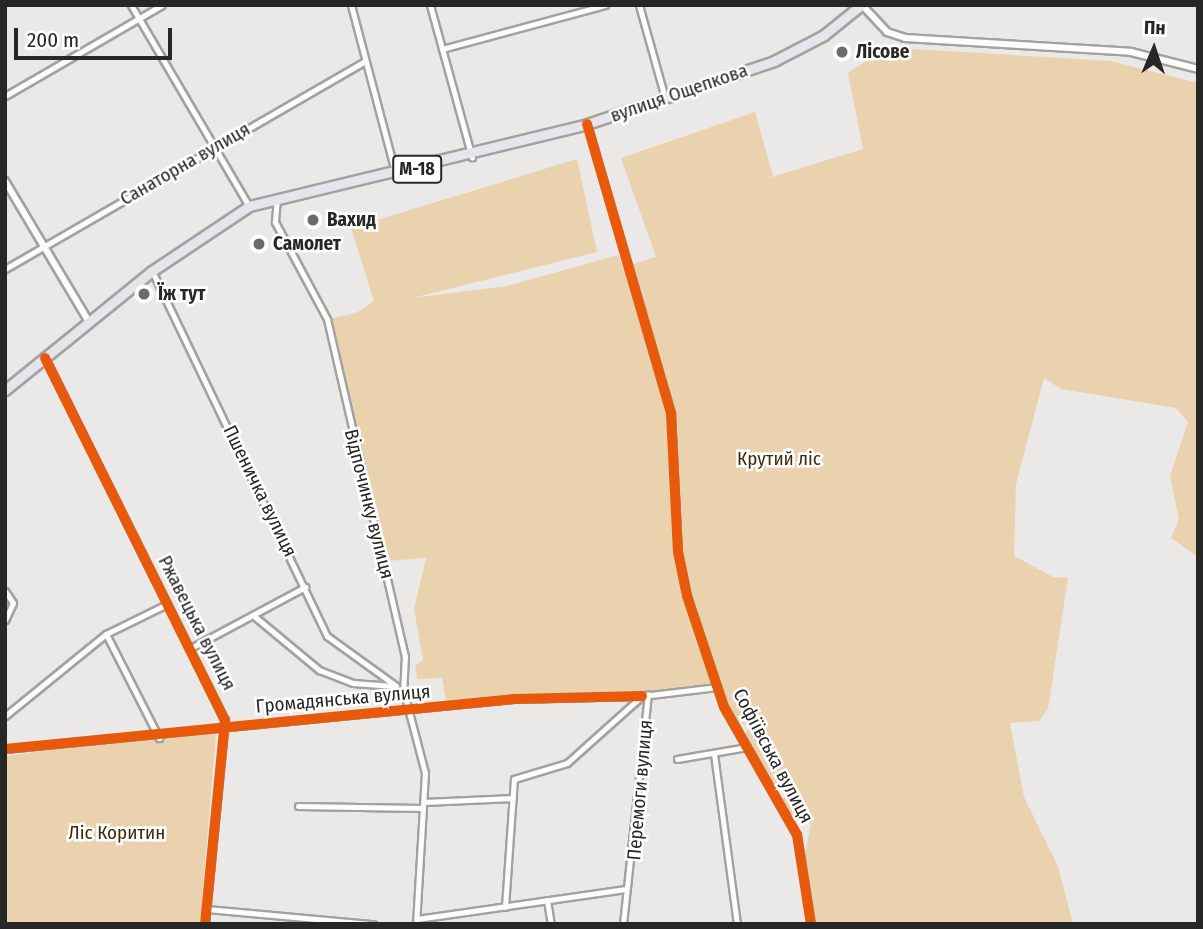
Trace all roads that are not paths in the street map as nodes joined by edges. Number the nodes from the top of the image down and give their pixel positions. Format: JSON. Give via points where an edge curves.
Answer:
{"nodes":[{"id":1,"x":131,"y":5,"type":"edge"},
{"id":2,"x":162,"y":5,"type":"edge"},
{"id":3,"x":351,"y":5,"type":"edge"},
{"id":4,"x":430,"y":5,"type":"edge"},
{"id":5,"x":605,"y":5,"type":"edge"},
{"id":6,"x":639,"y":5,"type":"edge"},
{"id":7,"x":862,"y":5,"type":"edge"},
{"id":8,"x":139,"y":19,"type":"junction"},
{"id":9,"x":442,"y":49,"type":"junction"},
{"id":10,"x":365,"y":61,"type":"junction"},
{"id":11,"x":1198,"y":69,"type":"edge"},
{"id":12,"x":5,"y":96,"type":"edge"},
{"id":13,"x":665,"y":97,"type":"junction"},
{"id":14,"x":587,"y":124,"type":"junction"},
{"id":15,"x":215,"y":147,"type":"junction"},
{"id":16,"x":472,"y":157,"type":"junction"},
{"id":17,"x":396,"y":174,"type":"junction"},
{"id":18,"x":5,"y":181,"type":"edge"},
{"id":19,"x":277,"y":198,"type":"junction"},
{"id":20,"x":249,"y":206,"type":"junction"},
{"id":21,"x":44,"y":247,"type":"junction"},
{"id":22,"x":5,"y":269,"type":"edge"},
{"id":23,"x":152,"y":271,"type":"junction"},
{"id":24,"x":89,"y":322,"type":"junction"},
{"id":25,"x":45,"y":358,"type":"junction"},
{"id":26,"x":5,"y":390,"type":"edge"},
{"id":27,"x":305,"y":587,"type":"junction"},
{"id":28,"x":5,"y":591,"type":"edge"},
{"id":29,"x":167,"y":604,"type":"junction"},
{"id":30,"x":254,"y":616,"type":"junction"},
{"id":31,"x":5,"y":620,"type":"edge"},
{"id":32,"x":106,"y":634,"type":"junction"},
{"id":33,"x":189,"y":649,"type":"junction"},
{"id":34,"x":396,"y":686,"type":"junction"},
{"id":35,"x":717,"y":687,"type":"junction"},
{"id":36,"x":403,"y":689,"type":"junction"},
{"id":37,"x":645,"y":695,"type":"junction"},
{"id":38,"x":408,"y":712,"type":"junction"},
{"id":39,"x":5,"y":716,"type":"edge"},
{"id":40,"x":224,"y":727,"type":"junction"},
{"id":41,"x":159,"y":738,"type":"junction"},
{"id":42,"x":747,"y":747,"type":"junction"},
{"id":43,"x":5,"y":749,"type":"edge"},
{"id":44,"x":714,"y":754,"type":"junction"},
{"id":45,"x":677,"y":759,"type":"dead end"},
{"id":46,"x":513,"y":798,"type":"junction"},
{"id":47,"x":423,"y":805,"type":"junction"},
{"id":48,"x":298,"y":806,"type":"dead end"},
{"id":49,"x":624,"y":889,"type":"junction"},
{"id":50,"x":547,"y":900,"type":"junction"},
{"id":51,"x":505,"y":907,"type":"junction"},
{"id":52,"x":207,"y":909,"type":"junction"},
{"id":53,"x":416,"y":922,"type":"edge"},
{"id":54,"x":205,"y":924,"type":"edge"},
{"id":55,"x":373,"y":924,"type":"edge"},
{"id":56,"x":551,"y":924,"type":"edge"},
{"id":57,"x":623,"y":924,"type":"edge"},
{"id":58,"x":737,"y":924,"type":"edge"},
{"id":59,"x":811,"y":924,"type":"edge"}],
"edges":[{"from":1,"to":8,"type":"street"},
{"from":2,"to":8,"type":"street"},
{"from":3,"to":10,"type":"street"},
{"from":4,"to":9,"type":"street"},
{"from":5,"to":9,"type":"street"},
{"from":6,"to":13,"type":"street"},
{"from":7,"to":11,"type":"street","via":[[887,32],[905,38],[1131,52]]},
{"from":7,"to":13,"type":"highway","name":"вулиця Ощепкова","number":"М-18","via":[[808,46]]},
{"from":8,"to":12,"type":"street"},
{"from":8,"to":15,"type":"street"},
{"from":9,"to":16,"type":"street"},
{"from":10,"to":15,"type":"street","name":"Санаторна вулиця"},
{"from":10,"to":17,"type":"street"},
{"from":13,"to":14,"type":"highway","name":"вулиця Ощепкова","number":"М-18"},
{"from":14,"to":16,"type":"highway","name":"вулиця Ощепкова","number":"М-18"},
{"from":14,"to":35,"type":"street","name":"Софіївська вулиця","via":[[671,414],[681,572]]},
{"from":15,"to":20,"type":"street"},
{"from":15,"to":21,"type":"street","name":"Санаторна вулиця"},
{"from":16,"to":17,"type":"highway","name":"вулиця Ощепкова","number":"М-18"},
{"from":17,"to":19,"type":"highway","name":"вулиця Ощепкова","number":"М-18"},
{"from":18,"to":21,"type":"street"},
{"from":19,"to":20,"type":"highway","name":"вулиця Ощепкова","number":"М-18"},
{"from":19,"to":36,"type":"street","name":"Відпочинку вулиця","via":[[275,222],[327,319],[405,656]]},
{"from":20,"to":23,"type":"highway","name":"вулиця Ощепкова","number":"М-18"},
{"from":21,"to":22,"type":"street","name":"Санаторна вулиця"},
{"from":21,"to":24,"type":"street"},
{"from":23,"to":24,"type":"highway","name":"вулиця Ощепкова","number":"М-18"},
{"from":23,"to":27,"type":"street","name":"Пшеничка вулиця"},
{"from":24,"to":25,"type":"highway","name":"вулиця Ощепкова","number":"М-18"},
{"from":25,"to":26,"type":"highway","name":"вулиця Ощепкова","number":"М-18"},
{"from":25,"to":29,"type":"street","name":"Ржавецька вулиця"},
{"from":27,"to":30,"type":"street"},
{"from":27,"to":34,"type":"street","name":"Пшеничка вулиця","via":[[327,636]]},
{"from":28,"to":31,"type":"street","via":[[13,603]]},
{"from":29,"to":32,"type":"street"},
{"from":29,"to":33,"type":"street","name":"Ржавецька вулиця"},
{"from":30,"to":33,"type":"street"},
{"from":30,"to":34,"type":"street","via":[[319,670],[353,683]]},
{"from":32,"to":39,"type":"street"},
{"from":32,"to":41,"type":"street"},
{"from":33,"to":40,"type":"street","name":"Ржавецька вулиця"},
{"from":34,"to":36,"type":"street"},
{"from":35,"to":37,"type":"street","name":"Громадянська вулиця"},
{"from":35,"to":42,"type":"street","name":"Софіївська вулиця"},
{"from":36,"to":38,"type":"street"},
{"from":37,"to":38,"type":"street","name":"Громадянська вулиця","via":[[514,699]]},
{"from":37,"to":46,"type":"street","via":[[567,763],[514,779]]},
{"from":37,"to":49,"type":"street","name":"Перемоги вулиця","via":[[631,880]]},
{"from":38,"to":40,"type":"street","name":"Громадянська вулиця"},
{"from":38,"to":47,"type":"street","via":[[423,755]]},
{"from":40,"to":41,"type":"street","name":"Громадянська вулиця"},
{"from":40,"to":52,"type":"street","name":"Ржавецька вулиця"},
{"from":41,"to":43,"type":"street","name":"Громадянська вулиця"},
{"from":42,"to":44,"type":"street"},
{"from":42,"to":59,"type":"street","name":"Софіївська вулиця","via":[[797,835]]},
{"from":44,"to":45,"type":"street"},
{"from":44,"to":58,"type":"street"},
{"from":46,"to":47,"type":"street"},
{"from":46,"to":51,"type":"street"},
{"from":47,"to":48,"type":"street"},
{"from":47,"to":53,"type":"street"},
{"from":49,"to":50,"type":"street"},
{"from":49,"to":57,"type":"street","name":"Перемоги вулиця"},
{"from":50,"to":51,"type":"street"},
{"from":50,"to":56,"type":"street"},
{"from":51,"to":53,"type":"street"},
{"from":52,"to":54,"type":"street","name":"Ржавецька вулиця"},
{"from":52,"to":55,"type":"street"}]}
